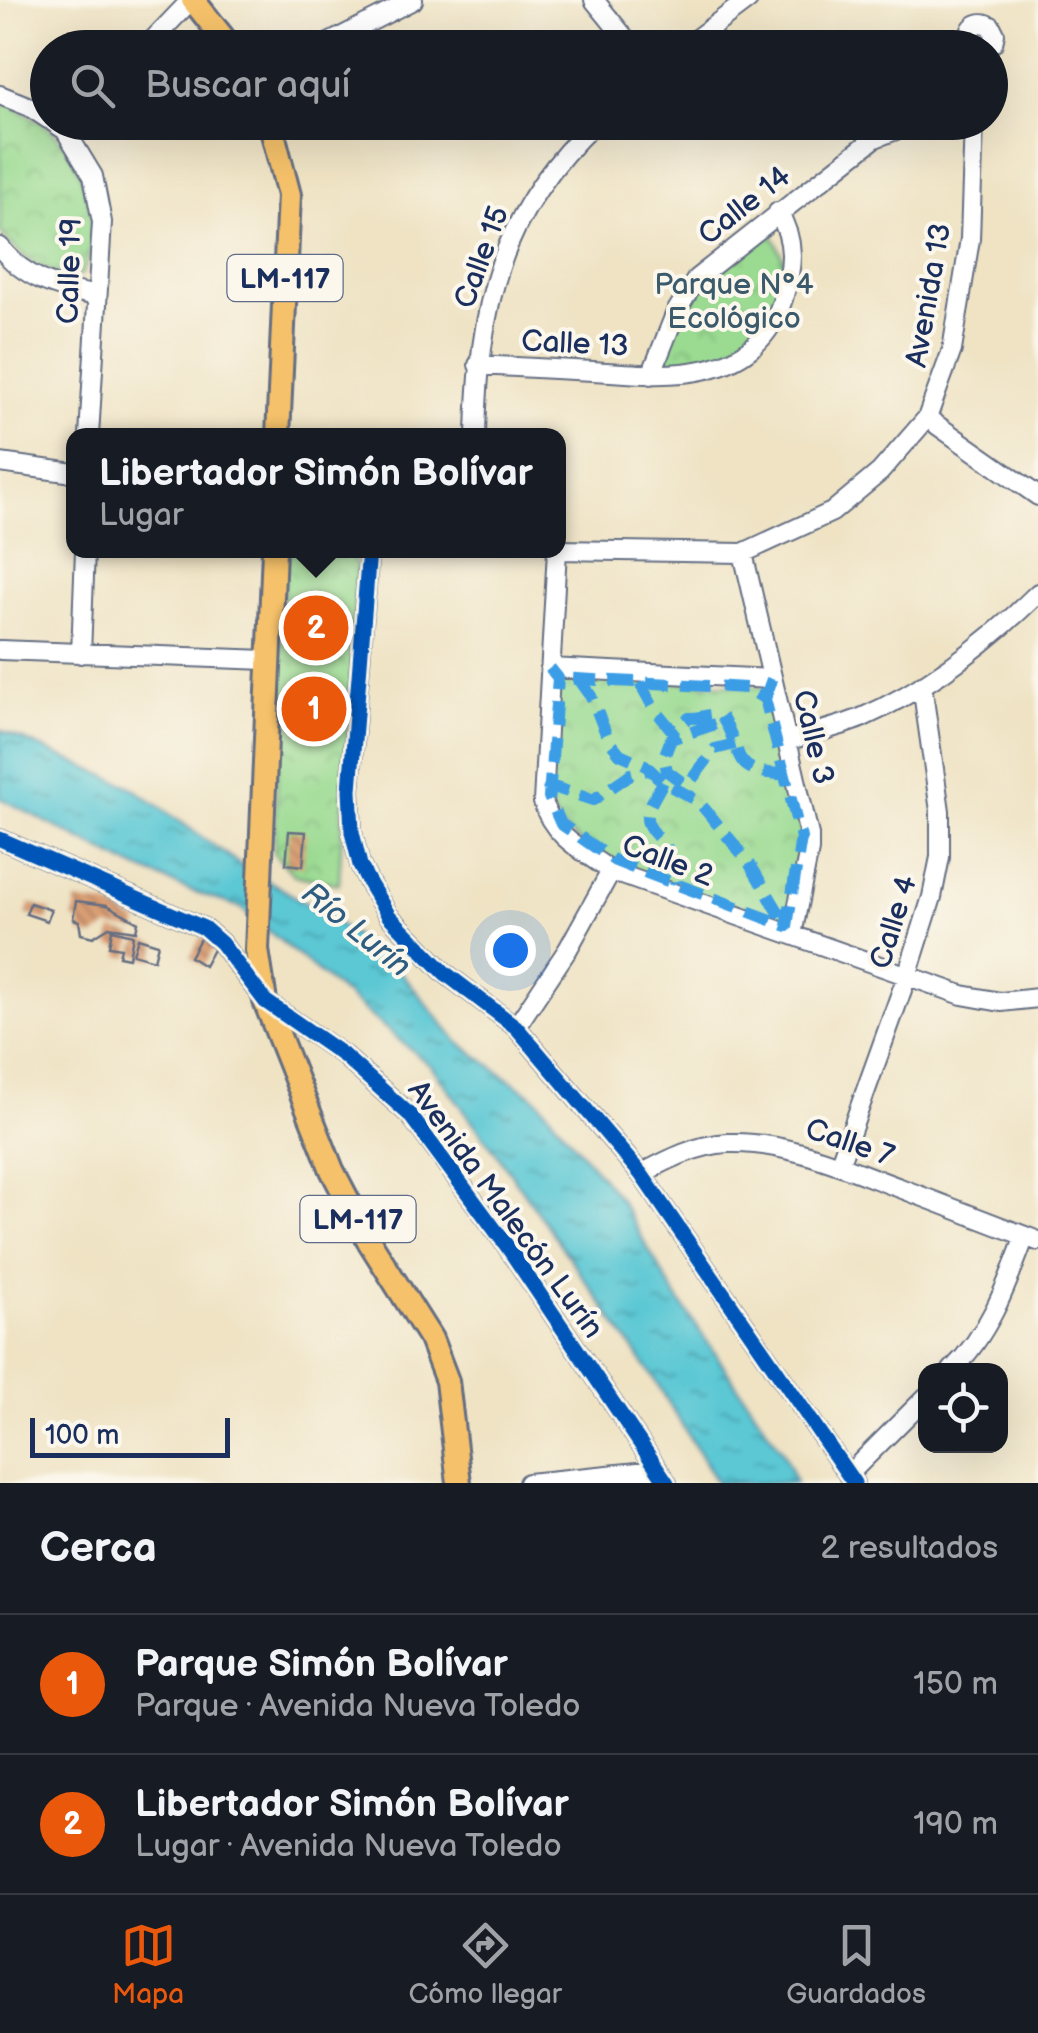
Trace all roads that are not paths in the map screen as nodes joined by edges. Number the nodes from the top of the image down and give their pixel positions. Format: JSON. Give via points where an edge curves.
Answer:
{"nodes":[{"id":1,"x":192,"y":0,"type":"edge"},
{"id":2,"x":413,"y":0,"type":"edge"},
{"id":3,"x":594,"y":0,"type":"edge"},
{"id":4,"x":748,"y":0,"type":"edge"},
{"id":5,"x":163,"y":30,"type":"edge"},
{"id":6,"x":216,"y":30,"type":"edge"},
{"id":7,"x":354,"y":30,"type":"edge"},
{"id":8,"x":618,"y":30,"type":"edge"},
{"id":9,"x":708,"y":30,"type":"edge"},
{"id":10,"x":971,"y":30,"type":"edge"},
{"id":11,"x":993,"y":30,"type":"edge"},
{"id":12,"x":0,"y":95,"type":"edge"},
{"id":13,"x":30,"y":110,"type":"edge"},
{"id":14,"x":70,"y":140,"type":"edge"},
{"id":15,"x":275,"y":140,"type":"edge"},
{"id":16,"x":579,"y":140,"type":"edge"},
{"id":17,"x":873,"y":140,"type":"edge"},
{"id":18,"x":973,"y":140,"type":"edge"},
{"id":19,"x":778,"y":212,"type":"junction"},
{"id":20,"x":0,"y":247,"type":"edge"},
{"id":21,"x":96,"y":296,"type":"junction"},
{"id":22,"x":478,"y":365,"type":"junction"},
{"id":23,"x":651,"y":375,"type":"junction"},
{"id":24,"x":927,"y":418,"type":"junction"},
{"id":25,"x":89,"y":428,"type":"edge"},
{"id":26,"x":278,"y":428,"type":"edge"},
{"id":27,"x":476,"y":428,"type":"edge"},
{"id":28,"x":0,"y":463,"type":"edge"},
{"id":29,"x":66,"y":472,"type":"edge"},
{"id":30,"x":1038,"y":496,"type":"edge"},
{"id":31,"x":566,"y":550,"type":"edge"},
{"id":32,"x":743,"y":553,"type":"junction"},
{"id":33,"x":84,"y":558,"type":"edge"},
{"id":34,"x":274,"y":558,"type":"edge"},
{"id":35,"x":369,"y":558,"type":"edge"},
{"id":36,"x":557,"y":558,"type":"edge"},
{"id":37,"x":1038,"y":593,"type":"edge"},
{"id":38,"x":0,"y":650,"type":"edge"},
{"id":39,"x":80,"y":654,"type":"junction"},
{"id":40,"x":270,"y":660,"type":"junction"},
{"id":41,"x":550,"y":668,"type":"junction"},
{"id":42,"x":772,"y":679,"type":"junction"},
{"id":43,"x":922,"y":685,"type":"junction"},
{"id":44,"x":786,"y":741,"type":"junction"},
{"id":45,"x":0,"y":839,"type":"edge"},
{"id":46,"x":610,"y":871,"type":"junction"},
{"id":47,"x":792,"y":935,"type":"junction"},
{"id":48,"x":907,"y":976,"type":"junction"},
{"id":49,"x":1038,"y":998,"type":"edge"},
{"id":50,"x":266,"y":1001,"type":"junction"},
{"id":51,"x":516,"y":1027,"type":"junction"},
{"id":52,"x":839,"y":1165,"type":"junction"},
{"id":53,"x":641,"y":1174,"type":"junction"},
{"id":54,"x":1032,"y":1238,"type":"edge"},
{"id":55,"x":959,"y":1363,"type":"edge"},
{"id":56,"x":918,"y":1406,"type":"edge"},
{"id":57,"x":662,"y":1477,"type":"edge"},
{"id":58,"x":851,"y":1479,"type":"edge"},
{"id":59,"x":459,"y":1483,"type":"edge"},
{"id":60,"x":528,"y":1483,"type":"edge"}],
"edges":[{"from":1,"to":5,"type":"street"},
{"from":1,"to":6,"type":"main road"},
{"from":2,"to":7,"type":"street"},
{"from":3,"to":8,"type":"street"},
{"from":4,"to":9,"type":"street"},
{"from":10,"to":11,"type":"street","via":[[984,22]]},
{"from":12,"to":13,"type":"street","name":"Calle 19"},
{"from":14,"to":21,"type":"street","name":"Calle 19","via":[[94,176],[102,222]]},
{"from":15,"to":26,"type":"main road","number":"LM-117","via":[[289,195]]},
{"from":16,"to":22,"type":"street","name":"Calle 15","via":[[541,181],[513,234],[490,295]]},
{"from":17,"to":19,"type":"street","name":"Calle 14"},
{"from":18,"to":24,"type":"street","name":"Avenida 13","via":[[970,239],[952,350]]},
{"from":19,"to":23,"type":"street","name":"Calle 14","via":[[697,278]]},
{"from":19,"to":23,"type":"street","name":"Calle 13","via":[[793,246],[792,266],[780,307],[760,341],[704,370]]},
{"from":20,"to":21,"type":"street","via":[[48,286]]},
{"from":21,"to":25,"type":"street","name":"Calle 19"},
{"from":22,"to":23,"type":"street","name":"Calle 13"},
{"from":22,"to":27,"type":"street","name":"Calle 15"},
{"from":24,"to":30,"type":"street"},
{"from":24,"to":32,"type":"street","name":"Avenida 13","via":[[880,472],[832,512]]},
{"from":28,"to":29,"type":"street"},
{"from":31,"to":32,"type":"street","name":"Avenida 13"},
{"from":32,"to":42,"type":"street","name":"Calle 3"},
{"from":33,"to":39,"type":"street"},
{"from":34,"to":40,"type":"main road","number":"LM-117"},
{"from":35,"to":51,"type":"street","via":[[350,790],[360,865],[389,916],[445,973]]},
{"from":36,"to":41,"type":"street","name":"Calle 2"},
{"from":37,"to":43,"type":"street","via":[[999,632]]},
{"from":38,"to":39,"type":"street"},
{"from":39,"to":40,"type":"street"},
{"from":40,"to":50,"type":"main road","number":"LM-117","via":[[257,950]]},
{"from":41,"to":42,"type":"street"},
{"from":41,"to":46,"type":"street","name":"Calle 2","via":[[543,802],[560,834]]},
{"from":42,"to":44,"type":"street","name":"Calle 3"},
{"from":43,"to":44,"type":"street","via":[[860,718]]},
{"from":43,"to":48,"type":"street","name":"Calle 4","via":[[940,858]]},
{"from":44,"to":47,"type":"street","name":"Calle 3","via":[[809,850]]},
{"from":45,"to":50,"type":"street","name":"Avenida Malecón Lurín","via":[[204,928]]},
{"from":46,"to":47,"type":"street","name":"Calle 2"},
{"from":46,"to":51,"type":"street"},
{"from":47,"to":48,"type":"street","name":"Calle 2"},
{"from":48,"to":49,"type":"street","name":"Calle 2","via":[[980,1000]]},
{"from":48,"to":52,"type":"street","name":"Calle 4"},
{"from":50,"to":57,"type":"street","name":"Avenida Malecón Lurín","via":[[343,1054],[410,1115],[508,1246]]},
{"from":50,"to":59,"type":"main road","number":"LM-117","via":[[332,1170],[431,1339],[447,1382]]},
{"from":51,"to":53,"type":"street"},
{"from":52,"to":53,"type":"street","name":"Calle 7","via":[[770,1146],[728,1144],[686,1152]]},
{"from":52,"to":54,"type":"street","name":"Calle 7"},
{"from":53,"to":58,"type":"street"},
{"from":54,"to":55,"type":"street"},
{"from":56,"to":58,"type":"street"},
{"from":57,"to":60,"type":"street"}]}
